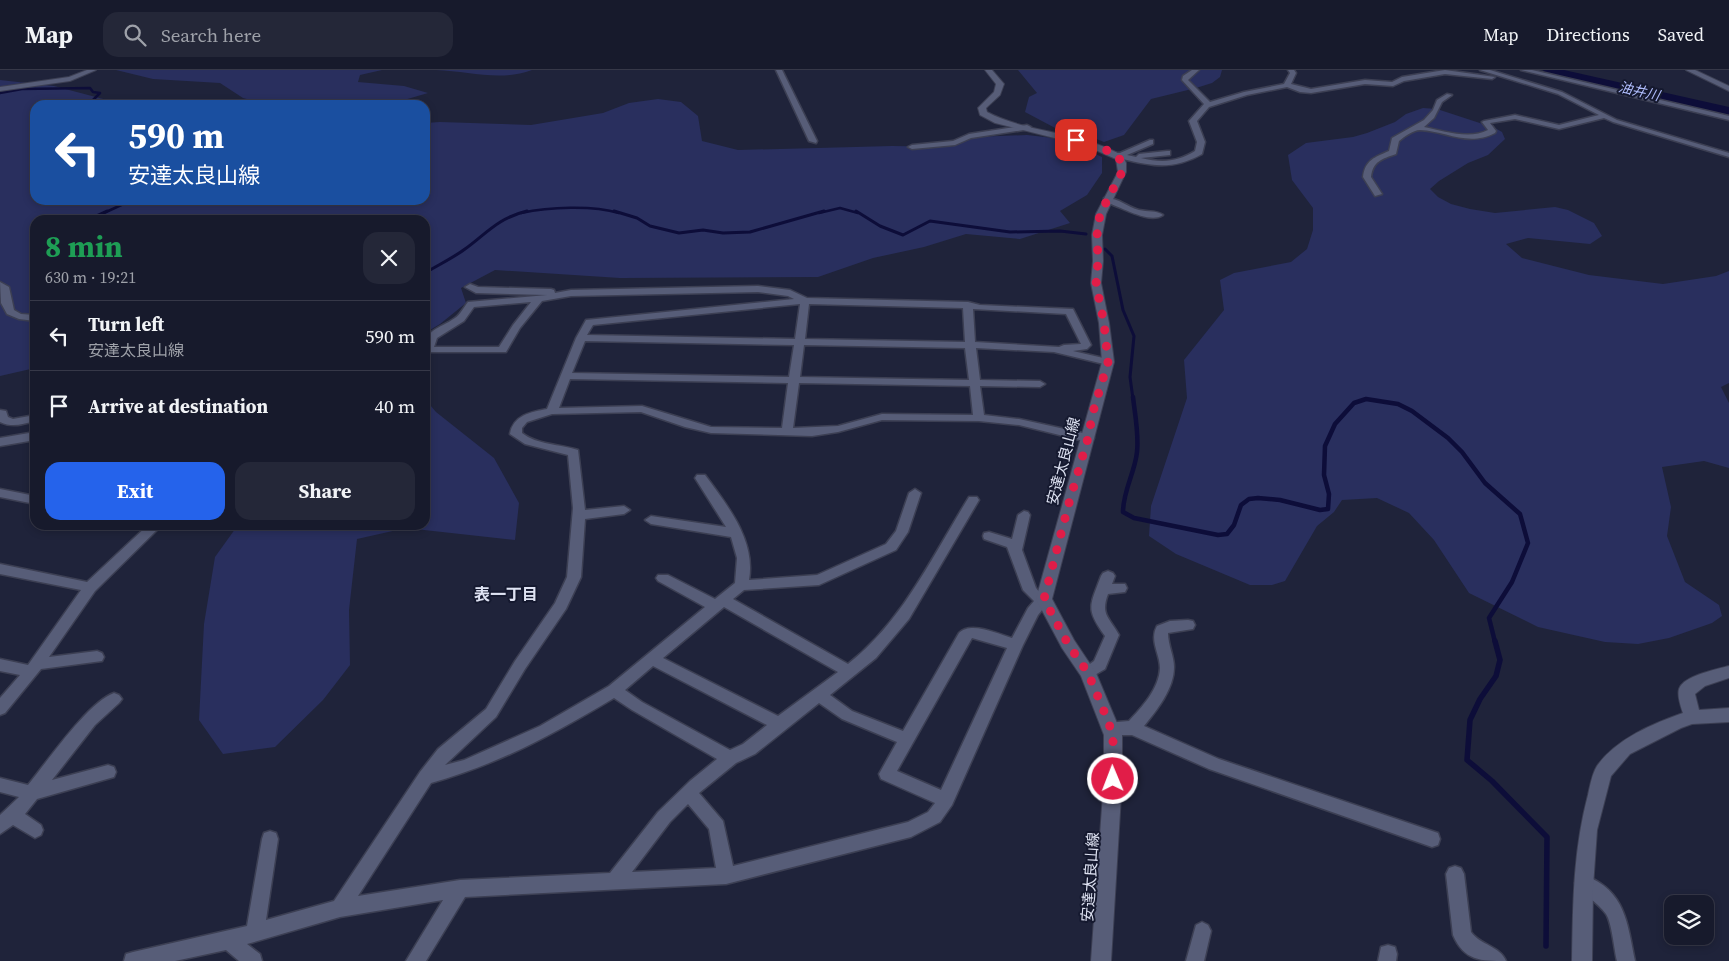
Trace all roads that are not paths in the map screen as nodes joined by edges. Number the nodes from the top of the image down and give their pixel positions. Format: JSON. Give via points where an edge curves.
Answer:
{"nodes":[{"id":1,"x":93,"y":70,"type":"edge"},
{"id":2,"x":779,"y":70,"type":"edge"},
{"id":3,"x":988,"y":70,"type":"edge"},
{"id":4,"x":1196,"y":70,"type":"edge"},
{"id":5,"x":1291,"y":70,"type":"edge"},
{"id":6,"x":1483,"y":70,"type":"edge"},
{"id":7,"x":1524,"y":70,"type":"edge"},
{"id":8,"x":1689,"y":70,"type":"edge"},
{"id":9,"x":1515,"y":79,"type":"junction"},
{"id":10,"x":1287,"y":85,"type":"junction"},
{"id":11,"x":0,"y":89,"type":"edge"},
{"id":12,"x":1729,"y":89,"type":"edge"},
{"id":13,"x":1449,"y":95,"type":"dead end"},
{"id":14,"x":1208,"y":105,"type":"junction"},
{"id":15,"x":1605,"y":116,"type":"junction"},
{"id":16,"x":1729,"y":118,"type":"edge"},
{"id":17,"x":1027,"y":127,"type":"junction"},
{"id":18,"x":1419,"y":128,"type":"junction"},
{"id":19,"x":813,"y":141,"type":"dead end"},
{"id":20,"x":1150,"y":142,"type":"dead end"},
{"id":21,"x":912,"y":147,"type":"dead end"},
{"id":22,"x":1167,"y":153,"type":"dead end"},
{"id":23,"x":1729,"y":155,"type":"edge"},
{"id":24,"x":1123,"y":156,"type":"junction"},
{"id":25,"x":1378,"y":194,"type":"dead end"},
{"id":26,"x":1107,"y":200,"type":"junction"},
{"id":27,"x":1159,"y":215,"type":"dead end"},
{"id":28,"x":0,"y":285,"type":"edge"},
{"id":29,"x":470,"y":287,"type":"dead end"},
{"id":30,"x":571,"y":293,"type":"junction"},
{"id":31,"x":539,"y":299,"type":"junction"},
{"id":32,"x":806,"y":301,"type":"junction"},
{"id":33,"x":968,"y":304,"type":"junction"},
{"id":34,"x":30,"y":318,"type":"edge"},
{"id":35,"x":430,"y":336,"type":"edge"},
{"id":36,"x":582,"y":338,"type":"junction"},
{"id":37,"x":799,"y":342,"type":"junction"},
{"id":38,"x":970,"y":345,"type":"junction"},
{"id":39,"x":1054,"y":349,"type":"junction"},
{"id":40,"x":430,"y":350,"type":"edge"},
{"id":41,"x":1108,"y":362,"type":"junction"},
{"id":42,"x":567,"y":376,"type":"junction"},
{"id":43,"x":793,"y":380,"type":"junction"},
{"id":44,"x":975,"y":383,"type":"junction"},
{"id":45,"x":1040,"y":384,"type":"dead end"},
{"id":46,"x":552,"y":410,"type":"junction"},
{"id":47,"x":2,"y":413,"type":"dead end"},
{"id":48,"x":979,"y":418,"type":"junction"},
{"id":49,"x":30,"y":419,"type":"edge"},
{"id":50,"x":787,"y":432,"type":"junction"},
{"id":51,"x":30,"y":437,"type":"edge"},
{"id":52,"x":1088,"y":438,"type":"junction"},
{"id":53,"x":0,"y":442,"type":"edge"},
{"id":54,"x":701,"y":478,"type":"dead end"},
{"id":55,"x":0,"y":493,"type":"edge"},
{"id":56,"x":915,"y":493,"type":"dead end"},
{"id":57,"x":30,"y":499,"type":"edge"},
{"id":58,"x":973,"y":500,"type":"dead end"},
{"id":59,"x":624,"y":510,"type":"dead end"},
{"id":60,"x":578,"y":514,"type":"junction"},
{"id":61,"x":1024,"y":515,"type":"dead end"},
{"id":62,"x":651,"y":520,"type":"dead end"},
{"id":63,"x":151,"y":530,"type":"edge"},
{"id":64,"x":734,"y":533,"type":"junction"},
{"id":65,"x":989,"y":536,"type":"dead end"},
{"id":66,"x":1016,"y":550,"type":"junction"},
{"id":67,"x":0,"y":569,"type":"edge"},
{"id":68,"x":663,"y":578,"type":"dead end"},
{"id":69,"x":741,"y":585,"type":"junction"},
{"id":70,"x":90,"y":587,"type":"junction"},
{"id":71,"x":1120,"y":588,"type":"dead end"},
{"id":72,"x":1044,"y":599,"type":"junction"},
{"id":73,"x":720,"y":603,"type":"junction"},
{"id":74,"x":1188,"y":626,"type":"dead end"},
{"id":75,"x":1016,"y":645,"type":"junction"},
{"id":76,"x":97,"y":657,"type":"dead end"},
{"id":77,"x":653,"y":659,"type":"junction"},
{"id":78,"x":0,"y":665,"type":"edge"},
{"id":79,"x":34,"y":668,"type":"junction"},
{"id":80,"x":849,"y":671,"type":"junction"},
{"id":81,"x":1729,"y":672,"type":"edge"},
{"id":82,"x":1088,"y":673,"type":"junction"},
{"id":83,"x":614,"y":690,"type":"junction"},
{"id":84,"x":819,"y":696,"type":"junction"},
{"id":85,"x":114,"y":699,"type":"dead end"},
{"id":86,"x":0,"y":710,"type":"edge"},
{"id":87,"x":1729,"y":715,"type":"edge"},
{"id":88,"x":1692,"y":717,"type":"junction"},
{"id":89,"x":779,"y":724,"type":"junction"},
{"id":90,"x":1111,"y":728,"type":"junction"},
{"id":91,"x":1133,"y":728,"type":"junction"},
{"id":92,"x":907,"y":738,"type":"junction"},
{"id":93,"x":730,"y":758,"type":"junction"},
{"id":94,"x":108,"y":772,"type":"dead end"},
{"id":95,"x":426,"y":777,"type":"junction"},
{"id":96,"x":0,"y":785,"type":"edge"},
{"id":97,"x":31,"y":793,"type":"junction"},
{"id":98,"x":689,"y":793,"type":"junction"},
{"id":99,"x":946,"y":800,"type":"junction"},
{"id":100,"x":6,"y":821,"type":"edge"},
{"id":101,"x":34,"y":830,"type":"dead end"},
{"id":102,"x":270,"y":839,"type":"dead end"},
{"id":103,"x":1432,"y":839,"type":"dead end"},
{"id":104,"x":1455,"y":874,"type":"dead end"},
{"id":105,"x":726,"y":876,"type":"junction"},
{"id":106,"x":614,"y":882,"type":"junction"},
{"id":107,"x":1584,"y":883,"type":"junction"},
{"id":108,"x":460,"y":889,"type":"junction"},
{"id":109,"x":340,"y":908,"type":"junction"},
{"id":110,"x":1202,"y":930,"type":"dead end"},
{"id":111,"x":255,"y":932,"type":"junction"},
{"id":112,"x":229,"y":940,"type":"junction"},
{"id":113,"x":133,"y":961,"type":"edge"},
{"id":114,"x":253,"y":961,"type":"edge"},
{"id":115,"x":416,"y":961,"type":"edge"},
{"id":116,"x":1101,"y":961,"type":"edge"},
{"id":117,"x":1195,"y":961,"type":"edge"},
{"id":118,"x":1497,"y":961,"type":"edge"},
{"id":119,"x":1582,"y":961,"type":"edge"},
{"id":120,"x":1626,"y":961,"type":"edge"}],
"edges":[{"from":1,"to":11,"type":"main road","via":[[70,79]]},
{"from":2,"to":19,"type":"street"},
{"from":3,"to":17,"type":"main road","via":[[1000,84],[982,108],[983,112],[998,121]]},
{"from":4,"to":14,"type":"street","via":[[1186,75],[1185,80]]},
{"from":5,"to":10,"type":"street"},
{"from":6,"to":9,"type":"street"},
{"from":7,"to":16,"type":"street"},
{"from":8,"to":12,"type":"main road"},
{"from":9,"to":10,"type":"street","via":[[1445,72],[1402,79],[1393,84],[1365,82],[1310,91]]},
{"from":9,"to":15,"type":"street","via":[[1566,96]]},
{"from":10,"to":14,"type":"street"},
{"from":13,"to":18,"type":"street","via":[[1439,101],[1434,113]]},
{"from":14,"to":24,"type":"street","via":[[1194,121],[1201,142],[1199,152],[1179,163],[1152,166]]},
{"from":15,"to":18,"type":"street","via":[[1559,127],[1512,117],[1486,122],[1491,132],[1481,135],[1450,135]]},
{"from":15,"to":23,"type":"street"},
{"from":17,"to":21,"type":"street","via":[[969,136],[955,143]]},
{"from":17,"to":24,"type":"main road"},
{"from":18,"to":25,"type":"street","via":[[1395,140],[1393,152],[1371,163],[1368,177]]},
{"from":20,"to":24,"type":"street"},
{"from":22,"to":24,"type":"street"},
{"from":24,"to":26,"type":"main road","name":"安達太良山線","via":[[1122,172]]},
{"from":26,"to":27,"type":"street","via":[[1135,212]]},
{"from":26,"to":41,"type":"main road","name":"安達太良山線","via":[[1098,223],[1096,284]]},
{"from":28,"to":34,"type":"street","via":[[4,287],[6,309],[10,314]]},
{"from":29,"to":30,"type":"street","via":[[476,290]]},
{"from":30,"to":31,"type":"street"},
{"from":30,"to":32,"type":"street","via":[[758,289],[790,293]]},
{"from":31,"to":35,"type":"street","via":[[471,304],[461,318]]},
{"from":31,"to":40,"type":"street","via":[[502,350]]},
{"from":32,"to":33,"type":"street"},
{"from":32,"to":36,"type":"street","via":[[589,322]]},
{"from":32,"to":37,"type":"street"},
{"from":33,"to":38,"type":"street"},
{"from":33,"to":39,"type":"street","via":[[980,308],[1070,311],[1086,345]]},
{"from":36,"to":37,"type":"street"},
{"from":36,"to":42,"type":"street"},
{"from":37,"to":38,"type":"street"},
{"from":37,"to":43,"type":"street"},
{"from":38,"to":39,"type":"street"},
{"from":38,"to":44,"type":"street"},
{"from":39,"to":41,"type":"street"},
{"from":41,"to":52,"type":"main road","name":"安達太良山線"},
{"from":42,"to":43,"type":"street"},
{"from":42,"to":46,"type":"street"},
{"from":43,"to":44,"type":"street"},
{"from":43,"to":50,"type":"street"},
{"from":44,"to":45,"type":"street"},
{"from":44,"to":48,"type":"street"},
{"from":46,"to":50,"type":"street","via":[[642,409],[711,430]]},
{"from":46,"to":60,"type":"street","via":[[520,421],[516,434],[529,442],[574,453]]},
{"from":47,"to":49,"type":"street","via":[[3,419],[12,423]]},
{"from":48,"to":50,"type":"street","via":[[882,416],[838,429]]},
{"from":48,"to":52,"type":"street","via":[[1019,422]]},
{"from":51,"to":53,"type":"street"},
{"from":52,"to":72,"type":"main road","name":"安達太良山線"},
{"from":54,"to":64,"type":"street"},
{"from":55,"to":57,"type":"street"},
{"from":56,"to":69,"type":"street","via":[[902,532],[891,548],[819,580]]},
{"from":58,"to":80,"type":"street","via":[[904,615],[871,654]]},
{"from":59,"to":60,"type":"street"},
{"from":60,"to":95,"type":"street","via":[[574,577],[561,606],[490,713],[444,754]]},
{"from":61,"to":66,"type":"street"},
{"from":62,"to":64,"type":"street"},
{"from":63,"to":70,"type":"street"},
{"from":64,"to":69,"type":"street","via":[[744,555]]},
{"from":65,"to":66,"type":"street","via":[[1012,544]]},
{"from":66,"to":72,"type":"street","via":[[1030,590],[1036,597]]},
{"from":67,"to":70,"type":"street"},
{"from":68,"to":73,"type":"street"},
{"from":69,"to":73,"type":"street"},
{"from":70,"to":79,"type":"street"},
{"from":71,"to":82,"type":"street","via":[[1106,583],[1097,605],[1099,617],[1112,635],[1100,665]]},
{"from":72,"to":75,"type":"street","via":[[1033,612]]},
{"from":72,"to":82,"type":"main road","name":"安達太良山線"},
{"from":73,"to":77,"type":"street"},
{"from":73,"to":80,"type":"street"},
{"from":74,"to":91,"type":"street","via":[[1162,630],[1160,636],[1167,667],[1163,687]]},
{"from":75,"to":92,"type":"street","via":[[968,633]]},
{"from":75,"to":99,"type":"street"},
{"from":76,"to":79,"type":"street"},
{"from":77,"to":83,"type":"street"},
{"from":77,"to":89,"type":"street"},
{"from":78,"to":79,"type":"street"},
{"from":79,"to":86,"type":"street"},
{"from":80,"to":84,"type":"street"},
{"from":81,"to":88,"type":"main road","via":[[1711,676],[1686,691]]},
{"from":82,"to":90,"type":"main road","name":"安達太良山線"},
{"from":83,"to":93,"type":"street"},
{"from":83,"to":95,"type":"street","via":[[514,746],[466,766]]},
{"from":84,"to":89,"type":"street"},
{"from":84,"to":92,"type":"street","via":[[847,715]]},
{"from":85,"to":97,"type":"street","via":[[90,720]]},
{"from":87,"to":88,"type":"main road"},
{"from":88,"to":107,"type":"main road","via":[[1624,749],[1603,772],[1588,830]]},
{"from":89,"to":93,"type":"street","via":[[749,749]]},
{"from":90,"to":91,"type":"street"},
{"from":90,"to":116,"type":"main road","name":"安達太良山線","via":[[1113,779]]},
{"from":91,"to":103,"type":"street","via":[[1215,764]]},
{"from":92,"to":99,"type":"street","via":[[887,774]]},
{"from":93,"to":98,"type":"street"},
{"from":94,"to":97,"type":"street"},
{"from":95,"to":109,"type":"street"},
{"from":96,"to":97,"type":"street"},
{"from":97,"to":100,"type":"street"},
{"from":98,"to":105,"type":"street","via":[[717,826]]},
{"from":98,"to":106,"type":"street","via":[[664,817]]},
{"from":99,"to":105,"type":"street","via":[[934,816],[911,829]]},
{"from":100,"to":101,"type":"street"},
{"from":102,"to":111,"type":"street"},
{"from":104,"to":118,"type":"street","via":[[1462,934],[1468,944]]},
{"from":105,"to":106,"type":"street"},
{"from":106,"to":108,"type":"street"},
{"from":107,"to":119,"type":"main road"},
{"from":107,"to":120,"type":"street","via":[[1616,911]]},
{"from":108,"to":109,"type":"street"},
{"from":108,"to":115,"type":"street"},
{"from":109,"to":111,"type":"street"},
{"from":110,"to":117,"type":"street"},
{"from":111,"to":112,"type":"street"},
{"from":112,"to":113,"type":"street"},
{"from":112,"to":114,"type":"street"}]}
